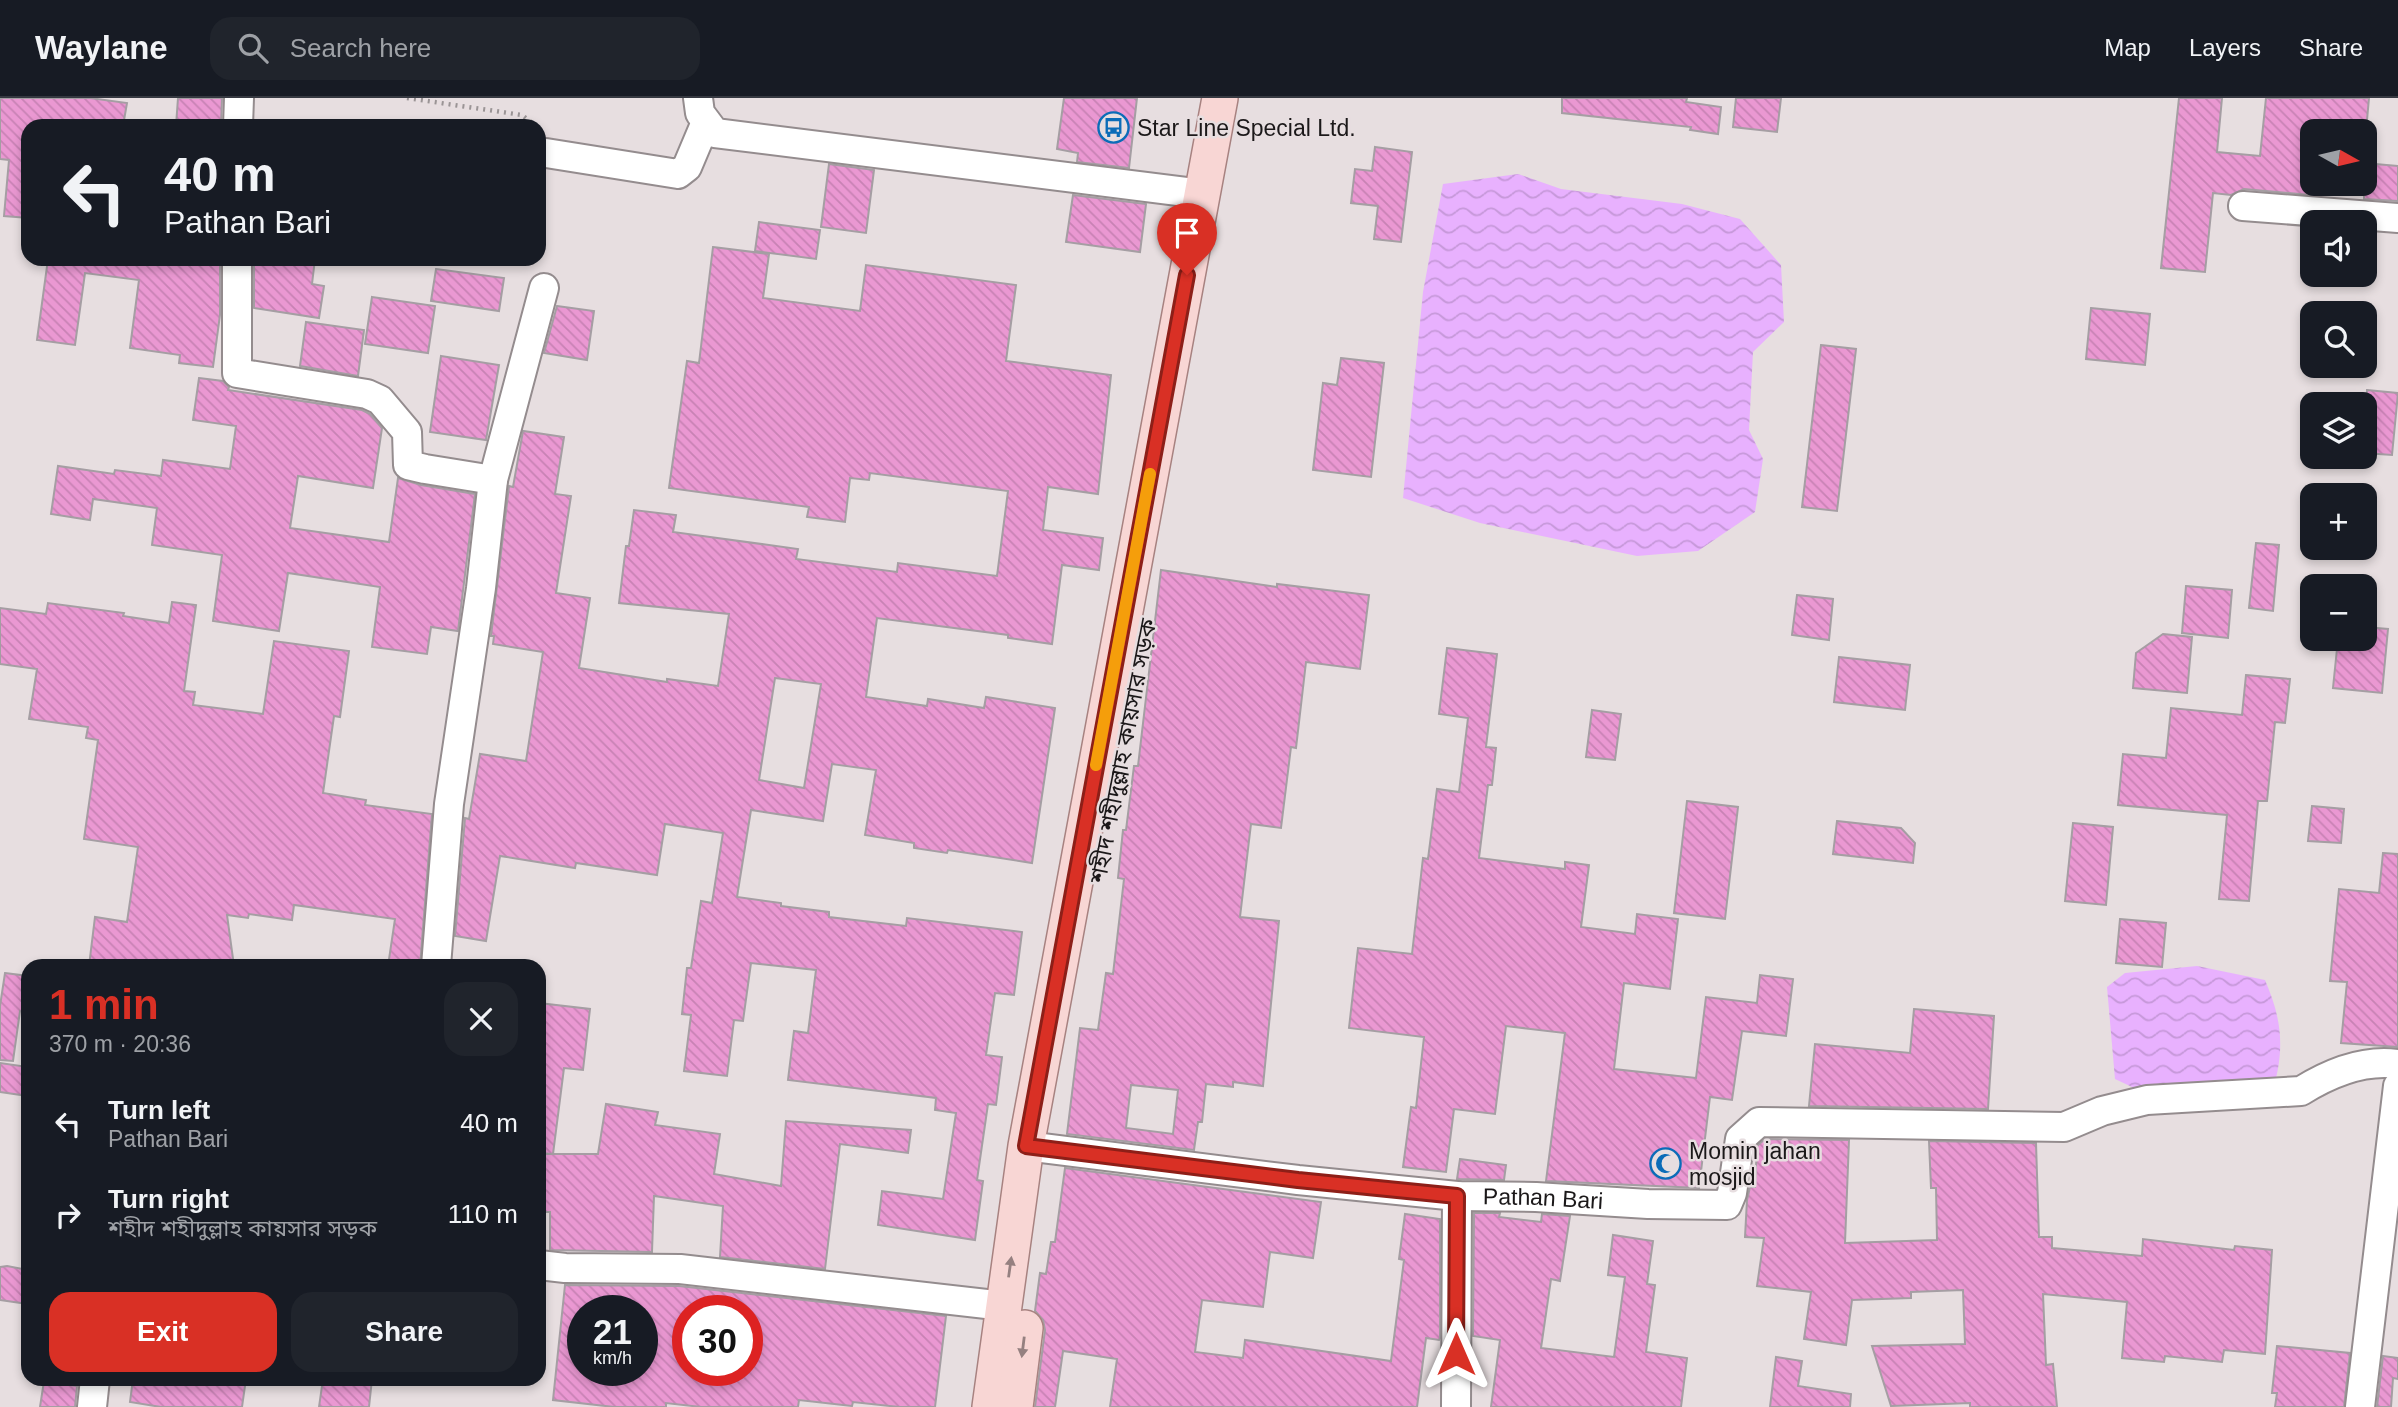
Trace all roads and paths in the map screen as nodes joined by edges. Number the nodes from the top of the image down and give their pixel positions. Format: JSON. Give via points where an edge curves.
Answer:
{"nodes":[{"id":1,"x":239,"y":98,"type":"edge"},
{"id":2,"x":408,"y":98,"type":"edge"},
{"id":3,"x":1220,"y":98,"type":"edge"},
{"id":4,"x":1244,"y":98,"type":"edge"},
{"id":5,"x":702,"y":110,"type":"edge"},
{"id":6,"x":238,"y":119,"type":"edge"},
{"id":7,"x":527,"y":119,"type":"edge"},
{"id":8,"x":546,"y":153,"type":"dead end"},
{"id":9,"x":1202,"y":194,"type":"junction"},
{"id":10,"x":2243,"y":206,"type":"dead end"},
{"id":11,"x":2398,"y":218,"type":"edge"},
{"id":12,"x":237,"y":266,"type":"edge"},
{"id":13,"x":544,"y":288,"type":"dead end"},
{"id":14,"x":493,"y":480,"type":"junction"},
{"id":15,"x":437,"y":959,"type":"edge"},
{"id":16,"x":2398,"y":1064,"type":"edge"},
{"id":17,"x":2398,"y":1086,"type":"edge"},
{"id":18,"x":1037,"y":1148,"type":"junction"},
{"id":19,"x":1457,"y":1196,"type":"junction"},
{"id":20,"x":546,"y":1266,"type":"edge"},
{"id":21,"x":1004,"y":1306,"type":"junction"},
{"id":22,"x":94,"y":1386,"type":"edge"},
{"id":23,"x":92,"y":1407,"type":"edge"},
{"id":24,"x":990,"y":1407,"type":"edge"},
{"id":25,"x":1015,"y":1407,"type":"edge"},
{"id":26,"x":1456,"y":1407,"type":"edge"},
{"id":27,"x":2360,"y":1407,"type":"edge"}],
"edges":[{"from":1,"to":6,"type":"street"},
{"from":2,"to":7,"type":"path"},
{"from":3,"to":9,"type":"main road","name":"শহীদ শহীদুল্লাহ কায়সার সড়ক"},
{"from":4,"to":18,"type":"main road","name":"শহীদ শহীদুল্লাহ কায়সার সড়ক"},
{"from":5,"to":8,"type":"street","via":[[687,167],[678,174]]},
{"from":5,"to":9,"type":"street","via":[[715,133]]},
{"from":9,"to":18,"type":"main road","name":"শহীদ শহীদুল্লাহ কায়সার সড়ক"},
{"from":10,"to":11,"type":"street"},
{"from":12,"to":14,"type":"street","via":[[237,373],[367,394],[380,400],[407,432],[408,465]]},
{"from":13,"to":14,"type":"street"},
{"from":14,"to":15,"type":"street","via":[[449,804]]},
{"from":16,"to":19,"type":"street","name":"Pathan Bari","via":[[2377,1061],[2345,1069],[2301,1091],[2147,1100],[2064,1127],[1759,1122],[1740,1139],[1727,1205]]},
{"from":17,"to":27,"type":"street"},
{"from":18,"to":19,"type":"street","name":"Pathan Bari"},
{"from":21,"to":18,"type":"main road","name":"শহীদ শহীদুল্লাহ কায়সার সড়ক","one_way":true},
{"from":18,"to":25,"type":"main road","name":"শহীদ শহীদুল্লাহ কায়সার সড়ক","one_way":true},
{"from":19,"to":26,"type":"street"},
{"from":20,"to":21,"type":"street","via":[[680,1269]]},
{"from":21,"to":24,"type":"main road","name":"শহীদ শহীদুল্লাহ কায়সার সড়ক"},
{"from":22,"to":23,"type":"street"}]}
